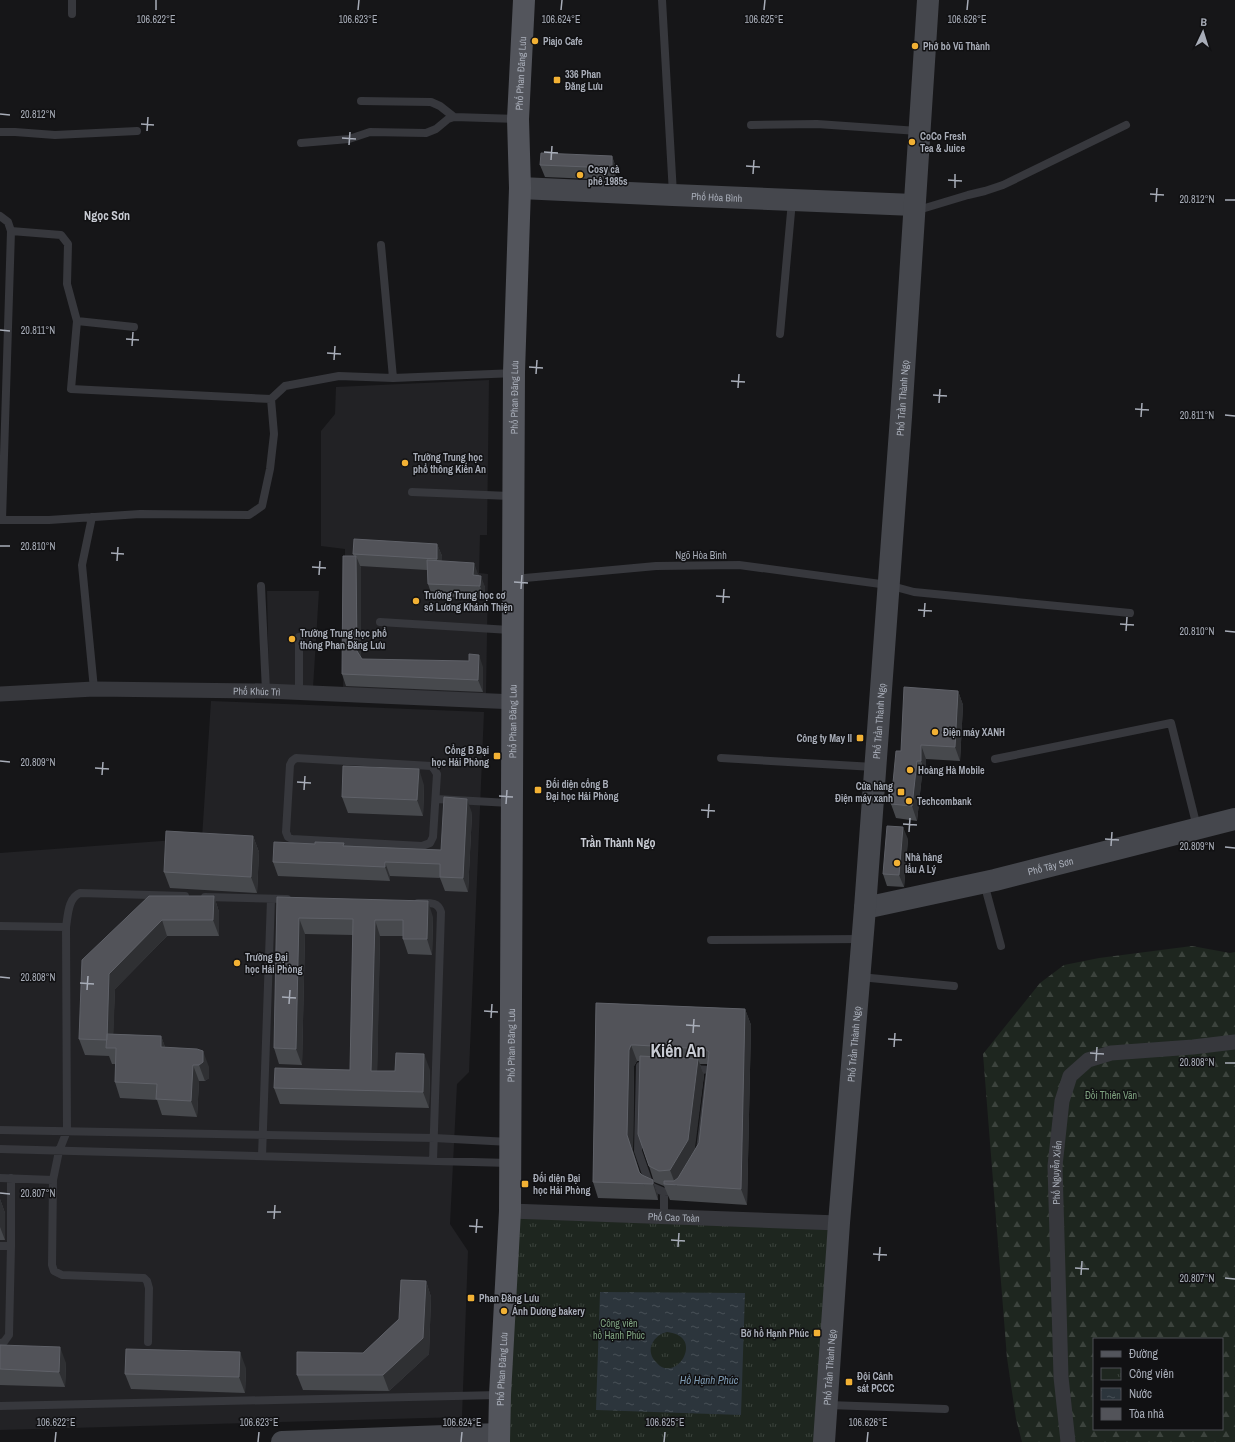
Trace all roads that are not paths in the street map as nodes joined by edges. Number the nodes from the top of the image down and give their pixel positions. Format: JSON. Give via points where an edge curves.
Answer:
{"nodes":[{"id":1,"x":72,"y":0,"type":"edge"},
{"id":2,"x":524,"y":0,"type":"edge"},
{"id":3,"x":662,"y":0,"type":"edge"},
{"id":4,"x":928,"y":0,"type":"edge"},
{"id":5,"x":72,"y":14,"type":"dead end"},
{"id":6,"x":361,"y":101,"type":"dead end"},
{"id":7,"x":454,"y":117,"type":"junction"},
{"id":8,"x":518,"y":119,"type":"junction"},
{"id":9,"x":751,"y":125,"type":"dead end"},
{"id":10,"x":1126,"y":125,"type":"dead end"},
{"id":11,"x":137,"y":131,"type":"dead end"},
{"id":12,"x":919,"y":131,"type":"junction"},
{"id":13,"x":0,"y":132,"type":"edge"},
{"id":14,"x":301,"y":143,"type":"dead end"},
{"id":15,"x":520,"y":188,"type":"junction"},
{"id":16,"x":673,"y":195,"type":"junction"},
{"id":17,"x":792,"y":200,"type":"junction"},
{"id":18,"x":914,"y":208,"type":"junction"},
{"id":19,"x":0,"y":216,"type":"edge"},
{"id":20,"x":11,"y":231,"type":"junction"},
{"id":21,"x":382,"y":245,"type":"dead end"},
{"id":22,"x":77,"y":321,"type":"junction"},
{"id":23,"x":134,"y":327,"type":"dead end"},
{"id":24,"x":780,"y":334,"type":"dead end"},
{"id":25,"x":514,"y":372,"type":"junction"},
{"id":26,"x":393,"y":378,"type":"junction"},
{"id":27,"x":271,"y":399,"type":"junction"},
{"id":28,"x":412,"y":492,"type":"dead end"},
{"id":29,"x":513,"y":496,"type":"junction"},
{"id":30,"x":92,"y":517,"type":"junction"},
{"id":31,"x":1,"y":520,"type":"edge"},
{"id":32,"x":513,"y":579,"type":"junction"},
{"id":33,"x":888,"y":585,"type":"junction"},
{"id":34,"x":262,"y":586,"type":"dead end"},
{"id":35,"x":1130,"y":613,"type":"dead end"},
{"id":36,"x":380,"y":622,"type":"dead end"},
{"id":37,"x":513,"y":630,"type":"junction"},
{"id":38,"x":299,"y":637,"type":"dead end"},
{"id":39,"x":94,"y":689,"type":"junction"},
{"id":40,"x":266,"y":691,"type":"junction"},
{"id":41,"x":298,"y":692,"type":"junction"},
{"id":42,"x":0,"y":694,"type":"edge"},
{"id":43,"x":513,"y":702,"type":"junction"},
{"id":44,"x":721,"y":758,"type":"dead end"},
{"id":45,"x":995,"y":760,"type":"dead end"},
{"id":46,"x":874,"y":767,"type":"junction"},
{"id":47,"x":436,"y":799,"type":"junction"},
{"id":48,"x":512,"y":803,"type":"junction"},
{"id":49,"x":1235,"y":819,"type":"edge"},
{"id":50,"x":1197,"y":828,"type":"junction"},
{"id":51,"x":984,"y":882,"type":"junction"},
{"id":52,"x":271,"y":898,"type":"junction"},
{"id":53,"x":294,"y":899,"type":"edge"},
{"id":54,"x":408,"y":902,"type":"edge"},
{"id":55,"x":865,"y":908,"type":"junction"},
{"id":56,"x":0,"y":926,"type":"edge"},
{"id":57,"x":66,"y":927,"type":"junction"},
{"id":58,"x":862,"y":938,"type":"junction"},
{"id":59,"x":711,"y":940,"type":"dead end"},
{"id":60,"x":1001,"y":946,"type":"dead end"},
{"id":61,"x":859,"y":977,"type":"junction"},
{"id":62,"x":954,"y":986,"type":"dead end"},
{"id":63,"x":1235,"y":1042,"type":"edge"},
{"id":64,"x":0,"y":1130,"type":"edge"},
{"id":65,"x":67,"y":1132,"type":"junction"},
{"id":66,"x":263,"y":1135,"type":"junction"},
{"id":67,"x":434,"y":1138,"type":"junction"},
{"id":68,"x":510,"y":1142,"type":"junction"},
{"id":69,"x":0,"y":1150,"type":"edge"},
{"id":70,"x":59,"y":1151,"type":"junction"},
{"id":71,"x":262,"y":1156,"type":"junction"},
{"id":72,"x":433,"y":1161,"type":"junction"},
{"id":73,"x":510,"y":1163,"type":"junction"},
{"id":74,"x":0,"y":1178,"type":"edge"},
{"id":75,"x":11,"y":1178,"type":"junction"},
{"id":76,"x":53,"y":1180,"type":"junction"},
{"id":77,"x":664,"y":1192,"type":"junction"},
{"id":78,"x":510,"y":1211,"type":"junction"},
{"id":79,"x":664,"y":1217,"type":"junction"},
{"id":80,"x":839,"y":1222,"type":"junction"},
{"id":81,"x":0,"y":1246,"type":"edge"},
{"id":82,"x":11,"y":1246,"type":"junction"},
{"id":83,"x":148,"y":1342,"type":"dead end"},
{"id":84,"x":0,"y":1343,"type":"edge"},
{"id":85,"x":500,"y":1395,"type":"junction"},
{"id":86,"x":827,"y":1405,"type":"junction"},
{"id":87,"x":0,"y":1406,"type":"edge"},
{"id":88,"x":945,"y":1409,"type":"dead end"},
{"id":89,"x":499,"y":1438,"type":"edge"},
{"id":90,"x":282,"y":1442,"type":"edge"},
{"id":91,"x":824,"y":1442,"type":"edge"},
{"id":92,"x":1068,"y":1442,"type":"edge"}],
"edges":[{"from":1,"to":5,"type":"lane"},
{"from":2,"to":8,"type":"main road","name":"Phố Phan Đăng Lưu"},
{"from":3,"to":16,"type":"lane"},
{"from":4,"to":12,"type":"main road","name":"Phố Trần Thành Ngọ"},
{"from":6,"to":7,"type":"lane","via":[[431,102]]},
{"from":7,"to":8,"type":"lane"},
{"from":7,"to":14,"type":"lane","via":[[436,130],[426,133],[370,132],[349,139]]},
{"from":8,"to":15,"type":"main road","name":"Phố Phan Đăng Lưu"},
{"from":9,"to":12,"type":"lane","via":[[816,124]]},
{"from":10,"to":18,"type":"lane","via":[[1003,185]]},
{"from":11,"to":13,"type":"lane","via":[[56,135]]},
{"from":12,"to":18,"type":"main road","name":"Phố Trần Thành Ngọ"},
{"from":15,"to":16,"type":"main road","name":"Phố Hòa Bình"},
{"from":15,"to":25,"type":"main road","name":"Phố Phan Đăng Lưu"},
{"from":16,"to":17,"type":"main road","name":"Phố Hòa Bình"},
{"from":17,"to":18,"type":"main road","name":"Phố Hòa Bình"},
{"from":17,"to":24,"type":"lane"},
{"from":18,"to":33,"type":"main road","name":"Phố Trần Thành Ngọ"},
{"from":19,"to":20,"type":"lane","via":[[8,222]]},
{"from":20,"to":22,"type":"lane","via":[[62,235],[68,244],[67,284]]},
{"from":20,"to":31,"type":"lane"},
{"from":21,"to":26,"type":"lane"},
{"from":22,"to":23,"type":"lane"},
{"from":22,"to":27,"type":"lane","via":[[71,389]]},
{"from":25,"to":26,"type":"lane"},
{"from":25,"to":29,"type":"main road","name":"Phố Phan Đăng Lưu"},
{"from":26,"to":27,"type":"lane","via":[[340,376],[285,386]]},
{"from":27,"to":30,"type":"lane","via":[[274,434],[270,469],[262,506],[249,515],[140,514]]},
{"from":28,"to":29,"type":"lane"},
{"from":29,"to":32,"type":"main road","name":"Phố Phan Đăng Lưu"},
{"from":30,"to":31,"type":"lane"},
{"from":30,"to":39,"type":"lane","via":[[82,565]]},
{"from":32,"to":33,"type":"lane","name":"Ngõ Hòa Bình","via":[[656,566],[739,565]]},
{"from":32,"to":37,"type":"main road","name":"Phố Phan Đăng Lưu"},
{"from":33,"to":35,"type":"lane","name":"Ngõ Hòa Bình","via":[[914,592]]},
{"from":33,"to":46,"type":"main road","name":"Phố Trần Thành Ngọ"},
{"from":34,"to":40,"type":"lane"},
{"from":36,"to":37,"type":"lane"},
{"from":37,"to":43,"type":"main road","name":"Phố Phan Đăng Lưu"},
{"from":38,"to":41,"type":"lane"},
{"from":39,"to":40,"type":"street","name":"Phố Khúc Trì"},
{"from":39,"to":42,"type":"street","name":"Phố Khúc Trì"},
{"from":40,"to":41,"type":"street","name":"Phố Khúc Trì"},
{"from":41,"to":43,"type":"street","name":"Phố Khúc Trì"},
{"from":43,"to":48,"type":"main road","name":"Phố Phan Đăng Lưu"},
{"from":44,"to":46,"type":"lane"},
{"from":45,"to":50,"type":"lane","via":[[1171,723]]},
{"from":46,"to":55,"type":"main road","name":"Phố Trần Thành Ngọ"},
{"from":47,"to":47,"type":"lane","via":[[433,837],[430,843],[422,846],[292,839],[286,832],[290,764],[296,758],[431,766],[437,774]]},
{"from":47,"to":48,"type":"lane"},
{"from":48,"to":68,"type":"main road","name":"Phố Phan Đăng Lưu"},
{"from":49,"to":50,"type":"main road","name":"Phố Tây Sơn"},
{"from":50,"to":51,"type":"main road","name":"Phố Tây Sơn"},
{"from":51,"to":55,"type":"main road","name":"Phố Tây Sơn"},
{"from":51,"to":60,"type":"lane"},
{"from":52,"to":53,"type":"lane"},
{"from":52,"to":57,"type":"lane","via":[[80,893],[71,900]]},
{"from":52,"to":66,"type":"lane"},
{"from":54,"to":67,"type":"lane","via":[[436,904],[441,912]]},
{"from":55,"to":58,"type":"main road","name":"Phố Trần Thành Ngọ"},
{"from":56,"to":57,"type":"lane"},
{"from":57,"to":65,"type":"lane"},
{"from":58,"to":59,"type":"lane"},
{"from":58,"to":61,"type":"main road","name":"Phố Trần Thành Ngọ"},
{"from":61,"to":62,"type":"lane"},
{"from":61,"to":80,"type":"main road","name":"Phố Trần Thành Ngọ"},
{"from":63,"to":92,"type":"street","name":"Phố Nguyễn Xiển","via":[[1111,1054],[1088,1060],[1070,1076],[1062,1101],[1056,1166],[1061,1377]]},
{"from":64,"to":65,"type":"lane"},
{"from":65,"to":66,"type":"lane"},
{"from":65,"to":70,"type":"lane"},
{"from":66,"to":67,"type":"lane"},
{"from":66,"to":71,"type":"lane"},
{"from":67,"to":68,"type":"lane"},
{"from":67,"to":72,"type":"lane"},
{"from":68,"to":73,"type":"main road","name":"Phố Phan Đăng Lưu"},
{"from":69,"to":70,"type":"lane"},
{"from":70,"to":71,"type":"lane"},
{"from":70,"to":76,"type":"lane"},
{"from":71,"to":72,"type":"lane"},
{"from":72,"to":73,"type":"lane"},
{"from":73,"to":78,"type":"main road","name":"Phố Phan Đăng Lưu"},
{"from":74,"to":75,"type":"lane"},
{"from":75,"to":76,"type":"lane"},
{"from":75,"to":82,"type":"lane"},
{"from":76,"to":83,"type":"lane","via":[[54,1271],[62,1275],[144,1278],[149,1288]]},
{"from":77,"to":77,"type":"lane","via":[[650,1186],[638,1151],[640,1066],[710,1070],[699,1158],[679,1191]]},
{"from":77,"to":79,"type":"lane"},
{"from":78,"to":79,"type":"street","name":"Phố Cao Toàn"},
{"from":78,"to":85,"type":"main road","name":"Phố Phan Đăng Lưu"},
{"from":79,"to":80,"type":"street","name":"Phố Cao Toàn"},
{"from":80,"to":86,"type":"main road","name":"Phố Trần Thành Ngọ"},
{"from":81,"to":82,"type":"lane"},
{"from":82,"to":84,"type":"lane","via":[[9,1335]]},
{"from":85,"to":87,"type":"lane"},
{"from":85,"to":89,"type":"main road","name":"Phố Phan Đăng Lưu"},
{"from":86,"to":88,"type":"lane"},
{"from":86,"to":91,"type":"main road","name":"Phố Trần Thành Ngọ"},
{"from":89,"to":90,"type":"main road"}]}
